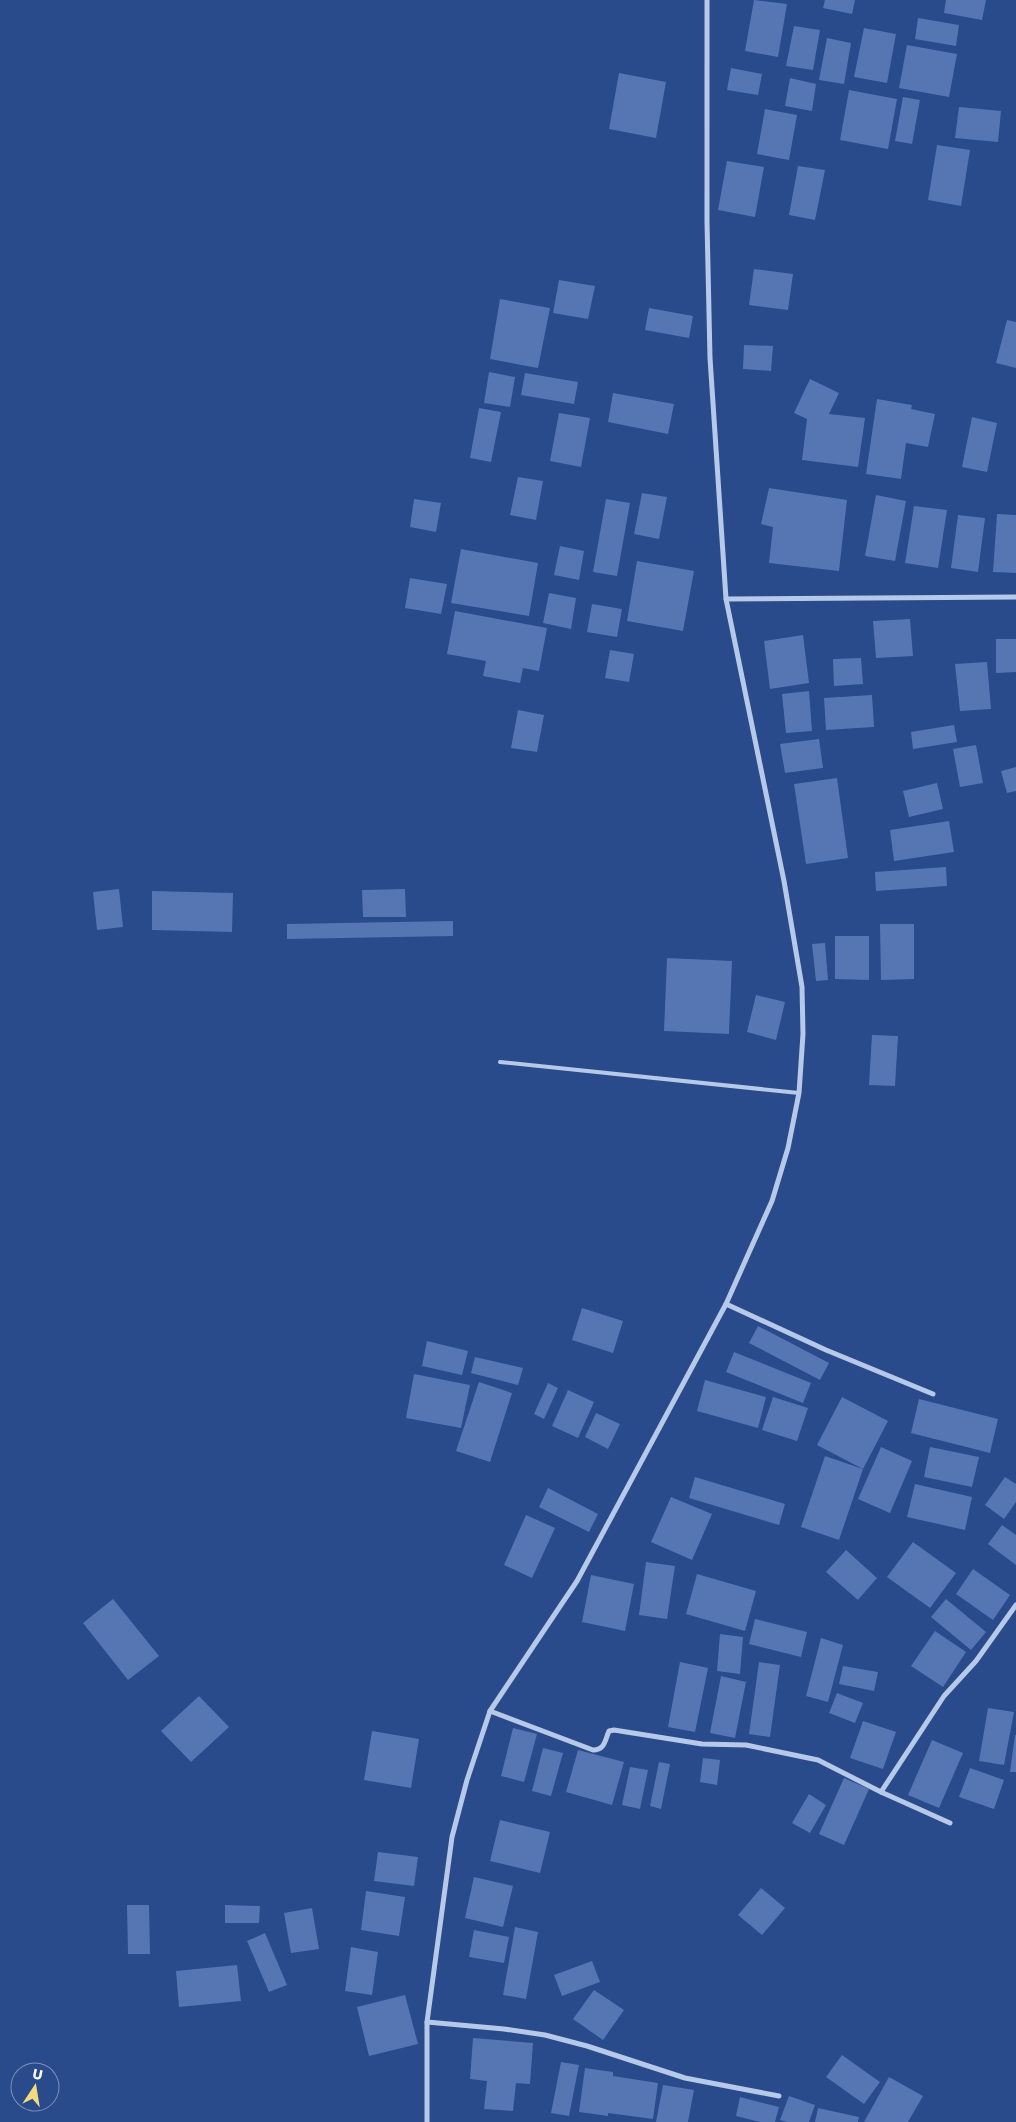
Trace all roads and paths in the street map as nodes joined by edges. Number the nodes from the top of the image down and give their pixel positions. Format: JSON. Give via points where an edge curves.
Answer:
{"nodes":[{"id":1,"x":706,"y":0,"type":"edge"},
{"id":2,"x":1016,"y":597,"type":"edge"},
{"id":3,"x":726,"y":599,"type":"junction"},
{"id":4,"x":500,"y":1062,"type":"dead end"},
{"id":5,"x":799,"y":1093,"type":"junction"},
{"id":6,"x":726,"y":1304,"type":"junction"},
{"id":7,"x":933,"y":1394,"type":"dead end"},
{"id":8,"x":1016,"y":1605,"type":"edge"},
{"id":9,"x":490,"y":1711,"type":"junction"},
{"id":10,"x":881,"y":1792,"type":"junction"},
{"id":11,"x":950,"y":1823,"type":"dead end"},
{"id":12,"x":427,"y":2022,"type":"junction"},
{"id":13,"x":779,"y":2096,"type":"dead end"},
{"id":14,"x":427,"y":2122,"type":"edge"}],
"edges":[{"from":1,"to":3,"type":"street","via":[[710,358]]},
{"from":2,"to":3,"type":"street"},
{"from":3,"to":5,"type":"street","via":[[784,881],[802,987]]},
{"from":4,"to":5,"type":"lane"},
{"from":5,"to":6,"type":"street","via":[[788,1148],[772,1201]]},
{"from":6,"to":7,"type":"street"},
{"from":6,"to":9,"type":"street","via":[[577,1581]]},
{"from":8,"to":10,"type":"street","via":[[976,1661],[944,1696]]},
{"from":9,"to":10,"type":"street","via":[[594,1750],[604,1746],[609,1731],[614,1730],[790,1753],[818,1760]]},
{"from":9,"to":12,"type":"street","via":[[452,1837]]},
{"from":10,"to":11,"type":"street"},
{"from":12,"to":13,"type":"street","via":[[545,2035],[685,2078]]},
{"from":12,"to":14,"type":"street"}]}
